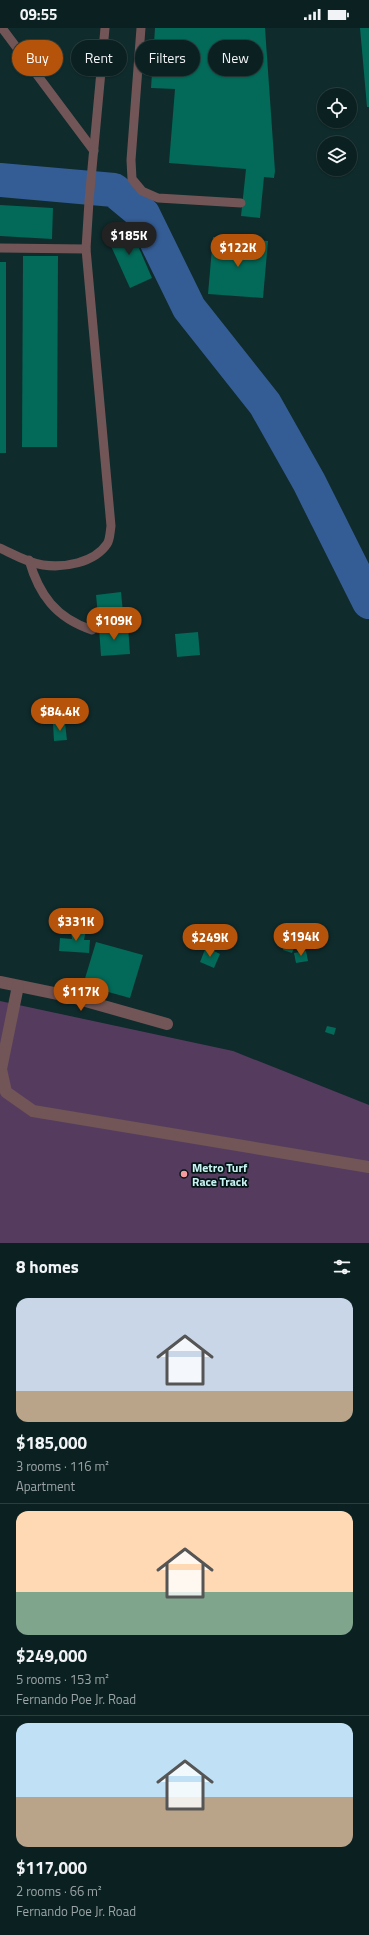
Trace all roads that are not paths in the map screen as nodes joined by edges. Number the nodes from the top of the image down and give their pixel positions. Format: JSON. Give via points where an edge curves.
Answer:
{"nodes":[{"id":1,"x":2,"y":28,"type":"edge"},
{"id":2,"x":105,"y":28,"type":"edge"},
{"id":3,"x":141,"y":28,"type":"edge"},
{"id":4,"x":94,"y":151,"type":"junction"},
{"id":5,"x":241,"y":203,"type":"dead end"},
{"id":6,"x":0,"y":248,"type":"edge"},
{"id":7,"x":86,"y":249,"type":"junction"},
{"id":8,"x":0,"y":548,"type":"edge"},
{"id":9,"x":29,"y":560,"type":"junction"},
{"id":10,"x":92,"y":630,"type":"dead end"},
{"id":11,"x":0,"y":982,"type":"edge"},
{"id":12,"x":18,"y":986,"type":"junction"},
{"id":13,"x":167,"y":1024,"type":"dead end"},
{"id":14,"x":369,"y":1166,"type":"edge"}],
"edges":[{"from":1,"to":4,"type":"lane"},
{"from":2,"to":4,"type":"lane"},
{"from":3,"to":5,"type":"lane","via":[[131,160],[132,179],[142,191],[158,198]]},
{"from":4,"to":7,"type":"lane"},
{"from":6,"to":7,"type":"lane"},
{"from":7,"to":9,"type":"lane","via":[[111,526],[108,543],[96,556],[81,562],[57,566],[42,565]]},
{"from":8,"to":9,"type":"lane"},
{"from":9,"to":10,"type":"lane","via":[[36,582],[48,601],[64,617],[78,626]]},
{"from":11,"to":12,"type":"street"},
{"from":12,"to":13,"type":"street","via":[[68,996]]},
{"from":12,"to":14,"type":"street","via":[[1,1069],[6,1092],[33,1111]]}]}
